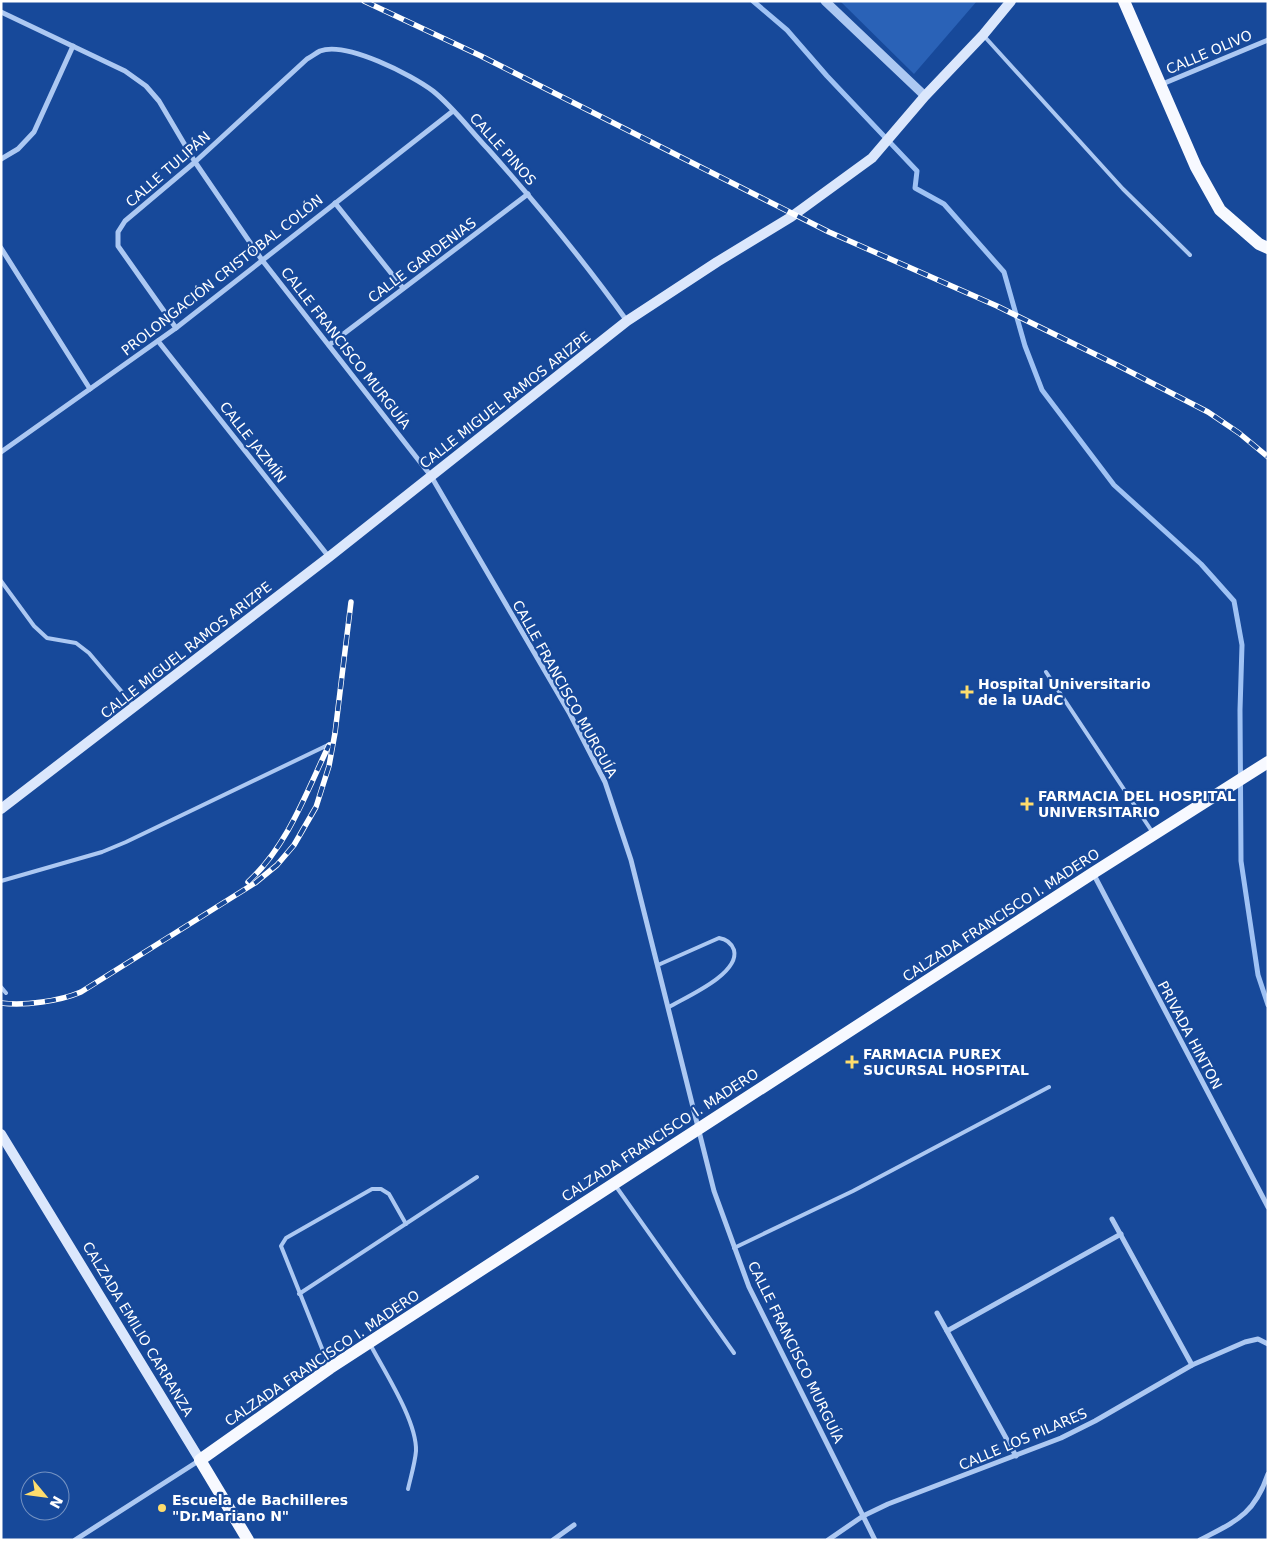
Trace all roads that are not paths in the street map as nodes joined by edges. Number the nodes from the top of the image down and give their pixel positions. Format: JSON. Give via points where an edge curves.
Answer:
{"nodes":[{"id":1,"x":825,"y":1,"type":"edge"},
{"id":2,"x":1011,"y":1,"type":"edge"},
{"id":3,"x":1124,"y":1,"type":"edge"},
{"id":4,"x":1,"y":12,"type":"edge"},
{"id":5,"x":983,"y":34,"type":"junction"},
{"id":6,"x":1268,"y":40,"type":"edge"},
{"id":7,"x":73,"y":46,"type":"junction"},
{"id":8,"x":321,"y":50,"type":"joint"},
{"id":9,"x":1160,"y":85,"type":"junction"},
{"id":10,"x":925,"y":96,"type":"junction"},
{"id":11,"x":453,"y":111,"type":"junction"},
{"id":12,"x":1,"y":159,"type":"edge"},
{"id":13,"x":195,"y":162,"type":"junction"},
{"id":14,"x":528,"y":194,"type":"junction"},
{"id":15,"x":335,"y":203,"type":"junction"},
{"id":16,"x":1,"y":248,"type":"edge"},
{"id":17,"x":1268,"y":248,"type":"edge"},
{"id":18,"x":1190,"y":255,"type":"dead end"},
{"id":19,"x":262,"y":260,"type":"junction"},
{"id":20,"x":403,"y":288,"type":"junction"},
{"id":21,"x":627,"y":321,"type":"junction"},
{"id":22,"x":176,"y":328,"type":"junction"},
{"id":23,"x":158,"y":341,"type":"junction"},
{"id":24,"x":329,"y":344,"type":"junction"},
{"id":25,"x":90,"y":389,"type":"junction"},
{"id":26,"x":1,"y":452,"type":"edge"},
{"id":27,"x":431,"y":476,"type":"junction"},
{"id":28,"x":329,"y":557,"type":"junction"},
{"id":29,"x":1,"y":581,"type":"edge"},
{"id":30,"x":1046,"y":672,"type":"dead end"},
{"id":31,"x":135,"y":706,"type":"junction"},
{"id":32,"x":330,"y":744,"type":"dead end"},
{"id":33,"x":1268,"y":762,"type":"edge"},
{"id":34,"x":1,"y":809,"type":"edge"},
{"id":35,"x":1154,"y":835,"type":"junction"},
{"id":36,"x":1093,"y":873,"type":"junction"},
{"id":37,"x":1,"y":881,"type":"edge"},
{"id":38,"x":658,"y":966,"type":"junction"},
{"id":39,"x":1,"y":987,"type":"edge"},
{"id":40,"x":6,"y":993,"type":"dead end"},
{"id":41,"x":668,"y":1007,"type":"junction"},
{"id":42,"x":1049,"y":1087,"type":"dead end"},
{"id":43,"x":698,"y":1128,"type":"junction"},
{"id":44,"x":1,"y":1134,"type":"edge"},
{"id":45,"x":478,"y":1177,"type":"dead end"},
{"id":46,"x":614,"y":1183,"type":"junction"},
{"id":47,"x":1268,"y":1207,"type":"edge"},
{"id":48,"x":1112,"y":1219,"type":"dead end"},
{"id":49,"x":406,"y":1224,"type":"junction"},
{"id":50,"x":1121,"y":1234,"type":"junction"},
{"id":51,"x":734,"y":1248,"type":"junction"},
{"id":52,"x":299,"y":1294,"type":"junction"},
{"id":53,"x":936,"y":1313,"type":"dead end"},
{"id":54,"x":947,"y":1331,"type":"junction"},
{"id":55,"x":369,"y":1342,"type":"junction"},
{"id":56,"x":1268,"y":1344,"type":"edge"},
{"id":57,"x":734,"y":1353,"type":"dead end"},
{"id":58,"x":1192,"y":1365,"type":"junction"},
{"id":59,"x":330,"y":1368,"type":"junction"},
{"id":60,"x":1016,"y":1456,"type":"junction"},
{"id":61,"x":200,"y":1460,"type":"junction"},
{"id":62,"x":1268,"y":1474,"type":"edge"},
{"id":63,"x":408,"y":1489,"type":"dead end"},
{"id":64,"x":863,"y":1516,"type":"junction"},
{"id":65,"x":574,"y":1525,"type":"dead end"},
{"id":66,"x":74,"y":1540,"type":"edge"},
{"id":67,"x":248,"y":1540,"type":"edge"},
{"id":68,"x":553,"y":1540,"type":"edge"},
{"id":69,"x":828,"y":1540,"type":"edge"},
{"id":70,"x":875,"y":1540,"type":"edge"},
{"id":71,"x":1200,"y":1540,"type":"edge"}],
"edges":[{"from":1,"to":10,"type":"street"},
{"from":2,"to":5,"type":"main road","name":"CALLE MIGUEL RAMOS ARIZPE"},
{"from":3,"to":9,"type":"main road"},
{"from":4,"to":7,"type":"street","name":"CALLE FRANCISCO MURGUÍA"},
{"from":5,"to":10,"type":"main road","name":"CALLE MIGUEL RAMOS ARIZPE"},
{"from":5,"to":18,"type":"lane","via":[[1123,189]]},
{"from":6,"to":9,"type":"street","name":"CALLE OLIVO"},
{"from":7,"to":12,"type":"street","via":[[34,132],[18,149]]},
{"from":7,"to":13,"type":"street","name":"CALLE FRANCISCO MURGUÍA","via":[[125,71],[146,86],[159,101]]},
{"from":8,"to":11,"type":"street","name":"CALLE PINOS","via":[[356,54],[398,71],[434,92]]},
{"from":8,"to":13,"type":"street","name":"CALLE TULIPÁN","via":[[307,59]]},
{"from":9,"to":17,"type":"main road","via":[[1196,167],[1220,210]]},
{"from":10,"to":21,"type":"main road","name":"CALLE MIGUEL RAMOS ARIZPE","via":[[872,158],[792,217]]},
{"from":11,"to":14,"type":"street","name":"CALLE PINOS"},
{"from":11,"to":15,"type":"street","name":"PROLONGACIÓN CRISTÓBAL COLÓN"},
{"from":13,"to":19,"type":"street","name":"CALLE FRANCISCO MURGUÍA"},
{"from":13,"to":22,"type":"street","name":"CALLE TULIPÁN","via":[[125,221],[118,232],[118,246]]},
{"from":14,"to":20,"type":"street","name":"CALLE GARDENIAS"},
{"from":14,"to":21,"type":"street","name":"CALLE PINOS"},
{"from":15,"to":19,"type":"street","name":"PROLONGACIÓN CRISTÓBAL COLÓN"},
{"from":15,"to":20,"type":"street"},
{"from":16,"to":25,"type":"street"},
{"from":19,"to":22,"type":"street","name":"PROLONGACIÓN CRISTÓBAL COLÓN"},
{"from":19,"to":24,"type":"street","name":"CALLE FRANCISCO MURGUÍA"},
{"from":20,"to":24,"type":"street","name":"CALLE GARDENIAS"},
{"from":21,"to":27,"type":"main road","name":"CALLE MIGUEL RAMOS ARIZPE"},
{"from":22,"to":23,"type":"street","name":"PROLONGACIÓN CRISTÓBAL COLÓN"},
{"from":23,"to":25,"type":"street","name":"PROLONGACIÓN CRISTÓBAL COLÓN"},
{"from":23,"to":28,"type":"street","name":"CALLE JAZMÍN"},
{"from":24,"to":27,"type":"street","name":"CALLE FRANCISCO MURGUÍA"},
{"from":25,"to":26,"type":"street","name":"PROLONGACIÓN CRISTÓBAL COLÓN"},
{"from":27,"to":28,"type":"main road","name":"CALLE MIGUEL RAMOS ARIZPE"},
{"from":27,"to":38,"type":"street","name":"CALLE FRANCISCO MURGUÍA","via":[[570,714],[605,782],[631,860]]},
{"from":28,"to":31,"type":"main road","name":"CALLE MIGUEL RAMOS ARIZPE"},
{"from":29,"to":31,"type":"lane","via":[[34,626],[47,638],[76,643],[89,652]]},
{"from":30,"to":35,"type":"lane"},
{"from":31,"to":34,"type":"main road","name":"CALLE MIGUEL RAMOS ARIZPE"},
{"from":32,"to":37,"type":"lane","via":[[102,852]]},
{"from":33,"to":35,"type":"main road","name":"CALZADA FRANCISCO I. MADERO"},
{"from":35,"to":36,"type":"main road","name":"CALZADA FRANCISCO I. MADERO"},
{"from":36,"to":43,"type":"main road","name":"CALZADA FRANCISCO I. MADERO"},
{"from":36,"to":47,"type":"street","name":"PRIVADA HINTON"},
{"from":38,"to":41,"type":"street","name":"CALLE FRANCISCO MURGUÍA"},
{"from":38,"to":41,"type":"lane","via":[[719,938],[726,939],[734,950],[734,958],[725,973]]},
{"from":39,"to":40,"type":"lane"},
{"from":41,"to":43,"type":"street","name":"CALLE FRANCISCO MURGUÍA"},
{"from":42,"to":51,"type":"lane","via":[[853,1191]]},
{"from":43,"to":46,"type":"main road","name":"CALZADA FRANCISCO I. MADERO"},
{"from":43,"to":51,"type":"street","name":"CALLE FRANCISCO MURGUÍA","via":[[714,1191]]},
{"from":44,"to":61,"type":"main road","name":"CALZADA EMILIO CARRANZA"},
{"from":45,"to":49,"type":"lane"},
{"from":46,"to":55,"type":"main road","name":"CALZADA FRANCISCO I. MADERO"},
{"from":46,"to":57,"type":"lane"},
{"from":48,"to":50,"type":"street"},
{"from":49,"to":52,"type":"lane"},
{"from":49,"to":52,"type":"lane","via":[[381,1188],[286,1238],[281,1246]]},
{"from":50,"to":54,"type":"street"},
{"from":50,"to":58,"type":"street"},
{"from":51,"to":64,"type":"street","name":"CALLE FRANCISCO MURGUÍA","via":[[749,1287]]},
{"from":52,"to":59,"type":"lane"},
{"from":53,"to":54,"type":"street"},
{"from":54,"to":60,"type":"street"},
{"from":55,"to":59,"type":"main road","name":"CALZADA FRANCISCO I. MADERO"},
{"from":55,"to":63,"type":"lane","via":[[407,1415],[414,1436],[416,1450]]},
{"from":56,"to":58,"type":"street","name":"CALLE LOS PILARES","via":[[1258,1339],[1245,1342]]},
{"from":58,"to":60,"type":"street","name":"CALLE LOS PILARES","via":[[1096,1421]]},
{"from":59,"to":61,"type":"main road","name":"CALZADA FRANCISCO I. MADERO"},
{"from":60,"to":64,"type":"street","name":"CALLE LOS PILARES"},
{"from":61,"to":66,"type":"street","name":"CALZADA FRANCISCO I. MADERO"},
{"from":61,"to":67,"type":"main road","name":"CALZADA EMILIO CARRANZA"},
{"from":62,"to":71,"type":"street","via":[[1256,1502],[1246,1513]]},
{"from":64,"to":69,"type":"street","name":"CALLE LOS PILARES"},
{"from":64,"to":70,"type":"street","name":"CALLE FRANCISCO MURGUÍA"},
{"from":65,"to":68,"type":"street"}]}
